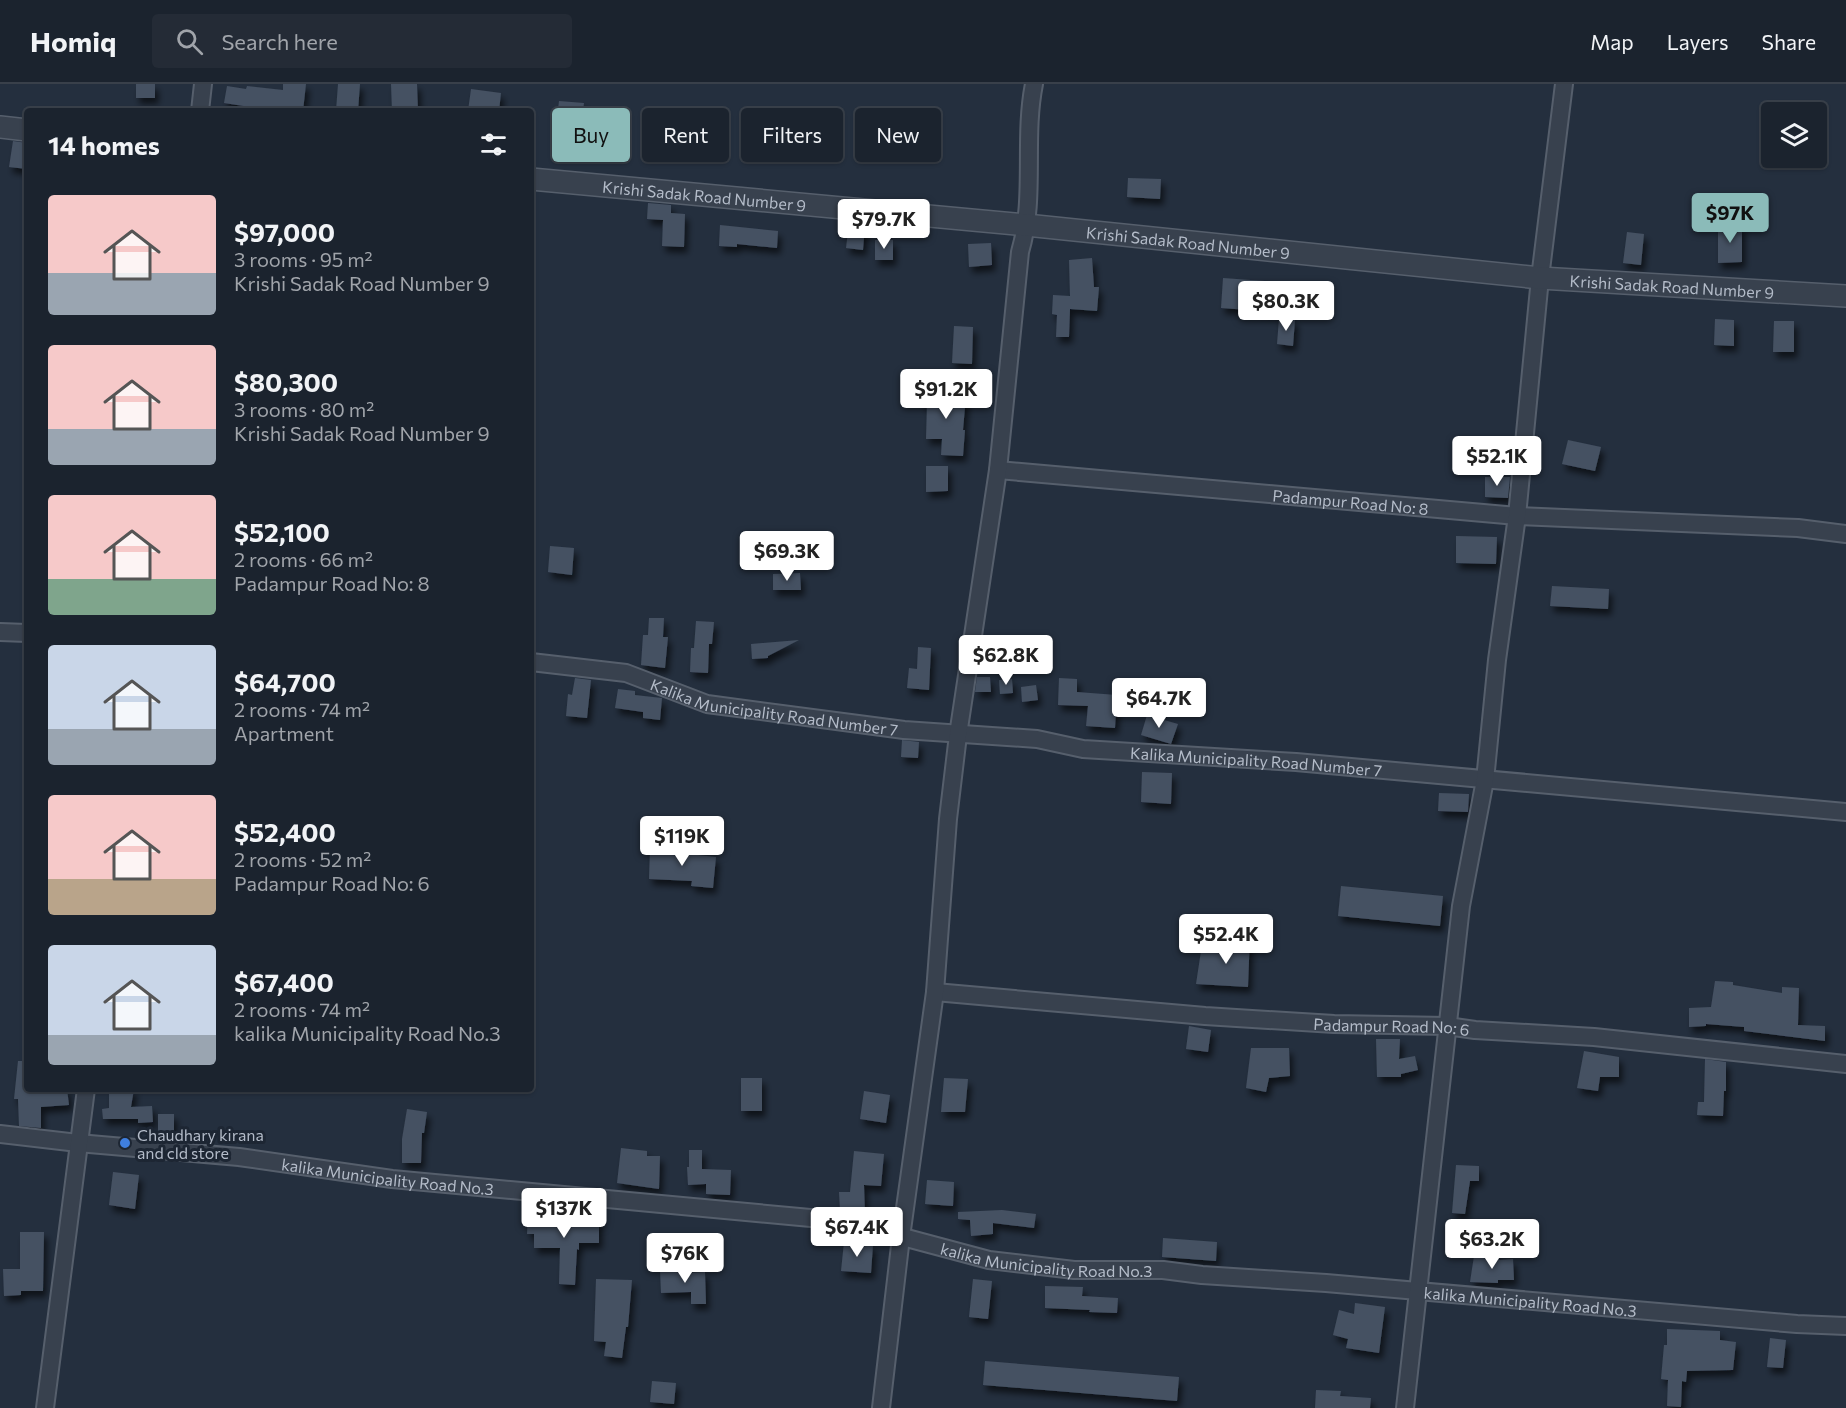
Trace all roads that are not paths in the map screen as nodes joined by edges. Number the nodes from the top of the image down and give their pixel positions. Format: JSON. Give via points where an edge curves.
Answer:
{"nodes":[{"id":1,"x":203,"y":84,"type":"edge"},
{"id":2,"x":1034,"y":84,"type":"edge"},
{"id":3,"x":1564,"y":84,"type":"edge"},
{"id":4,"x":200,"y":108,"type":"edge"},
{"id":5,"x":0,"y":127,"type":"edge"},
{"id":6,"x":24,"y":130,"type":"edge"},
{"id":7,"x":534,"y":179,"type":"edge"},
{"id":8,"x":1026,"y":225,"type":"junction"},
{"id":9,"x":1540,"y":278,"type":"junction"},
{"id":10,"x":1846,"y":296,"type":"edge"},
{"id":11,"x":998,"y":470,"type":"junction"},
{"id":12,"x":1517,"y":516,"type":"junction"},
{"id":13,"x":1846,"y":534,"type":"edge"},
{"id":14,"x":0,"y":632,"type":"edge"},
{"id":15,"x":24,"y":633,"type":"edge"},
{"id":16,"x":534,"y":662,"type":"edge"},
{"id":17,"x":958,"y":735,"type":"junction"},
{"id":18,"x":1485,"y":780,"type":"junction"},
{"id":19,"x":1846,"y":812,"type":"edge"},
{"id":20,"x":935,"y":992,"type":"junction"},
{"id":21,"x":1447,"y":1026,"type":"junction"},
{"id":22,"x":1846,"y":1064,"type":"edge"},
{"id":23,"x":86,"y":1092,"type":"edge"},
{"id":24,"x":0,"y":1134,"type":"edge"},
{"id":25,"x":78,"y":1143,"type":"junction"},
{"id":26,"x":900,"y":1237,"type":"junction"},
{"id":27,"x":1417,"y":1291,"type":"junction"},
{"id":28,"x":1846,"y":1326,"type":"edge"},
{"id":29,"x":45,"y":1408,"type":"edge"},
{"id":30,"x":881,"y":1408,"type":"edge"},
{"id":31,"x":1405,"y":1408,"type":"edge"}],
"edges":[{"from":1,"to":4,"type":"street"},
{"from":2,"to":8,"type":"street"},
{"from":3,"to":9,"type":"street"},
{"from":5,"to":6,"type":"street"},
{"from":7,"to":8,"type":"street","name":"Krishi Sadak Road Number 9"},
{"from":8,"to":9,"type":"street","name":"Krishi Sadak Road Number 9"},
{"from":8,"to":11,"type":"street"},
{"from":9,"to":10,"type":"street","name":"Krishi Sadak Road Number 9"},
{"from":9,"to":12,"type":"street"},
{"from":11,"to":12,"type":"street","name":"Padampur Road No: 8"},
{"from":11,"to":17,"type":"street"},
{"from":12,"to":13,"type":"street","name":"Padampur Road No: 8","via":[[1798,528]]},
{"from":12,"to":18,"type":"street"},
{"from":14,"to":15,"type":"street"},
{"from":16,"to":17,"type":"street","name":"Kalika Municipality Road Number 7","via":[[626,673],[707,704]]},
{"from":17,"to":18,"type":"street","name":"Kalika Municipality Road Number 7","via":[[1037,740],[1083,749],[1296,762]]},
{"from":17,"to":20,"type":"street"},
{"from":18,"to":19,"type":"street","name":"Kalika Municipality Road Number 7"},
{"from":18,"to":21,"type":"street","via":[[1461,906]]},
{"from":20,"to":21,"type":"street","name":"Padampur Road No: 6","via":[[1252,1019]]},
{"from":20,"to":26,"type":"street"},
{"from":21,"to":22,"type":"street","name":"Padampur Road No: 6"},
{"from":21,"to":27,"type":"street"},
{"from":23,"to":25,"type":"street"},
{"from":24,"to":25,"type":"street","name":"kalika Municipality Road No.3"},
{"from":25,"to":26,"type":"street","name":"kalika Municipality Road No.3","via":[[239,1156],[392,1179],[843,1221]]},
{"from":25,"to":29,"type":"street"},
{"from":26,"to":27,"type":"street","name":"kalika Municipality Road No.3","via":[[989,1260],[1074,1270],[1163,1270]]},
{"from":26,"to":30,"type":"street"},
{"from":27,"to":28,"type":"street","name":"kalika Municipality Road No.3"},
{"from":27,"to":31,"type":"street"}]}
